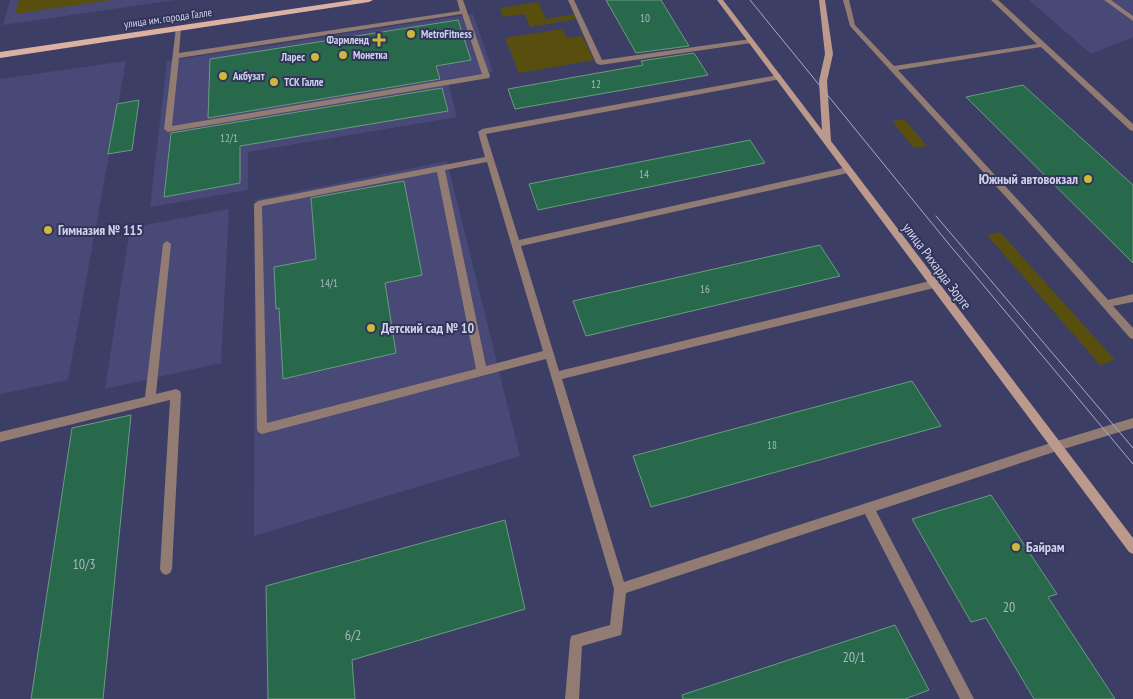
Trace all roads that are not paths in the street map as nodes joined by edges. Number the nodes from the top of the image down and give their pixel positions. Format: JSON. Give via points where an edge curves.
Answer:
{"nodes":[{"id":1,"x":369,"y":0,"type":"edge"},
{"id":2,"x":460,"y":0,"type":"edge"},
{"id":3,"x":571,"y":0,"type":"edge"},
{"id":4,"x":720,"y":0,"type":"edge"},
{"id":5,"x":822,"y":0,"type":"edge"},
{"id":6,"x":846,"y":0,"type":"edge"},
{"id":7,"x":994,"y":0,"type":"edge"},
{"id":8,"x":1107,"y":0,"type":"edge"},
{"id":9,"x":464,"y":12,"type":"junction"},
{"id":10,"x":1133,"y":19,"type":"edge"},
{"id":11,"x":178,"y":28,"type":"junction"},
{"id":12,"x":751,"y":41,"type":"junction"},
{"id":13,"x":1043,"y":46,"type":"junction"},
{"id":14,"x":0,"y":55,"type":"edge"},
{"id":15,"x":174,"y":56,"type":"junction"},
{"id":16,"x":892,"y":69,"type":"junction"},
{"id":17,"x":778,"y":77,"type":"junction"},
{"id":18,"x":1133,"y":128,"type":"edge"},
{"id":19,"x":827,"y":142,"type":"junction"},
{"id":20,"x":490,"y":159,"type":"junction"},
{"id":21,"x":440,"y":168,"type":"junction"},
{"id":22,"x":848,"y":170,"type":"junction"},
{"id":23,"x":168,"y":244,"type":"dead end"},
{"id":24,"x":516,"y":244,"type":"junction"},
{"id":25,"x":934,"y":284,"type":"junction"},
{"id":26,"x":1133,"y":298,"type":"edge"},
{"id":27,"x":1106,"y":304,"type":"junction"},
{"id":28,"x":1133,"y":335,"type":"edge"},
{"id":29,"x":549,"y":354,"type":"junction"},
{"id":30,"x":482,"y":372,"type":"junction"},
{"id":31,"x":556,"y":376,"type":"junction"},
{"id":32,"x":150,"y":400,"type":"junction"},
{"id":33,"x":1133,"y":423,"type":"edge"},
{"id":34,"x":0,"y":437,"type":"edge"},
{"id":35,"x":1056,"y":446,"type":"junction"},
{"id":36,"x":868,"y":508,"type":"junction"},
{"id":37,"x":1133,"y":548,"type":"edge"},
{"id":38,"x":166,"y":569,"type":"dead end"},
{"id":39,"x":620,"y":589,"type":"junction"},
{"id":40,"x":572,"y":699,"type":"edge"},
{"id":41,"x":967,"y":699,"type":"edge"}],
"edges":[{"from":1,"to":11,"type":"main road","name":"улица им. города Галле"},
{"from":2,"to":9,"type":"street"},
{"from":3,"to":12,"type":"street","via":[[600,63]]},
{"from":4,"to":12,"type":"main road","name":"улица Рихарда Зорге"},
{"from":5,"to":19,"type":"main road","via":[[830,54],[823,81]]},
{"from":6,"to":16,"type":"street","via":[[852,25]]},
{"from":7,"to":13,"type":"street"},
{"from":8,"to":10,"type":"street"},
{"from":9,"to":15,"type":"street"},
{"from":9,"to":15,"type":"street","via":[[486,76],[168,129]]},
{"from":11,"to":14,"type":"main road","name":"улица им. города Галле"},
{"from":11,"to":15,"type":"street"},
{"from":12,"to":17,"type":"main road","name":"улица Рихарда Зорге"},
{"from":13,"to":16,"type":"street"},
{"from":13,"to":18,"type":"street"},
{"from":16,"to":27,"type":"street"},
{"from":17,"to":19,"type":"main road","name":"улица Рихарда Зорге"},
{"from":17,"to":20,"type":"street","via":[[482,132]]},
{"from":19,"to":22,"type":"main road","name":"улица Рихарда Зорге"},
{"from":20,"to":21,"type":"street"},
{"from":20,"to":24,"type":"street"},
{"from":21,"to":30,"type":"street"},
{"from":21,"to":30,"type":"street","via":[[258,204],[262,428]]},
{"from":22,"to":24,"type":"street"},
{"from":22,"to":25,"type":"main road","name":"улица Рихарда Зорге"},
{"from":23,"to":32,"type":"street"},
{"from":24,"to":29,"type":"street"},
{"from":25,"to":31,"type":"street"},
{"from":25,"to":35,"type":"main road","name":"улица Рихарда Зорге"},
{"from":26,"to":27,"type":"street"},
{"from":27,"to":28,"type":"street"},
{"from":29,"to":30,"type":"street"},
{"from":29,"to":31,"type":"street"},
{"from":31,"to":39,"type":"street"},
{"from":32,"to":34,"type":"street"},
{"from":32,"to":38,"type":"street","via":[[176,394]]},
{"from":33,"to":35,"type":"street"},
{"from":35,"to":36,"type":"street"},
{"from":35,"to":37,"type":"main road","name":"улица Рихарда Зорге"},
{"from":36,"to":39,"type":"street"},
{"from":36,"to":41,"type":"street"},
{"from":39,"to":40,"type":"street","via":[[616,630],[576,641]]}]}
